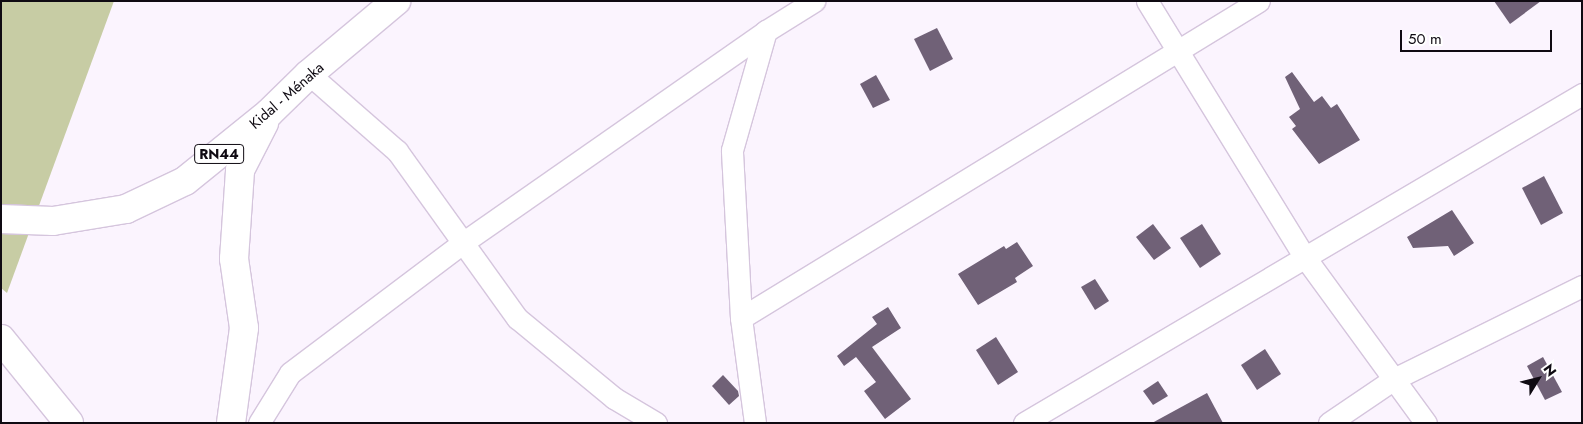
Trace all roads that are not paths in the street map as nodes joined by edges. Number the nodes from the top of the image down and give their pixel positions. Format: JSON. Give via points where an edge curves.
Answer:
{"nodes":[{"id":1,"x":396,"y":1,"type":"edge"},
{"id":2,"x":814,"y":1,"type":"edge"},
{"id":3,"x":1146,"y":1,"type":"edge"},
{"id":4,"x":1259,"y":1,"type":"edge"},
{"id":5,"x":766,"y":31,"type":"junction"},
{"id":6,"x":1178,"y":53,"type":"junction"},
{"id":7,"x":309,"y":74,"type":"junction"},
{"id":8,"x":1582,"y":94,"type":"edge"},
{"id":9,"x":269,"y":113,"type":"junction"},
{"id":10,"x":1,"y":218,"type":"edge"},
{"id":11,"x":461,"y":244,"type":"junction"},
{"id":12,"x":1304,"y":256,"type":"junction"},
{"id":13,"x":1582,"y":286,"type":"edge"},
{"id":14,"x":741,"y":318,"type":"junction"},
{"id":15,"x":1,"y":339,"type":"edge"},
{"id":16,"x":1394,"y":379,"type":"junction"},
{"id":17,"x":69,"y":423,"type":"edge"},
{"id":18,"x":231,"y":423,"type":"edge"},
{"id":19,"x":259,"y":423,"type":"edge"},
{"id":20,"x":656,"y":423,"type":"edge"},
{"id":21,"x":756,"y":423,"type":"edge"},
{"id":22,"x":1024,"y":423,"type":"edge"},
{"id":23,"x":1328,"y":423,"type":"edge"},
{"id":24,"x":1426,"y":423,"type":"edge"}],
"edges":[{"from":1,"to":7,"type":"main road","name":"Kidal - Ménaka","number":"RN44"},
{"from":2,"to":5,"type":"street"},
{"from":3,"to":6,"type":"street"},
{"from":4,"to":6,"type":"street"},
{"from":5,"to":11,"type":"street"},
{"from":5,"to":14,"type":"street","via":[[732,150]]},
{"from":6,"to":12,"type":"street"},
{"from":6,"to":14,"type":"street"},
{"from":7,"to":9,"type":"main road","name":"Kidal - Ménaka","number":"RN44"},
{"from":7,"to":11,"type":"street","via":[[397,151]]},
{"from":8,"to":12,"type":"street"},
{"from":9,"to":10,"type":"main road","name":"Kidal - Ménaka","number":"RN44","via":[[185,181],[126,208],[53,221]]},
{"from":9,"to":18,"type":"main road","name":"RN44","via":[[240,170],[234,259],[244,328]]},
{"from":11,"to":19,"type":"street","via":[[290,373]]},
{"from":11,"to":20,"type":"street","via":[[517,318],[614,398]]},
{"from":12,"to":16,"type":"street"},
{"from":12,"to":22,"type":"street"},
{"from":13,"to":16,"type":"street"},
{"from":14,"to":21,"type":"street"},
{"from":15,"to":17,"type":"main road"},
{"from":16,"to":23,"type":"street"},
{"from":16,"to":24,"type":"street"}]}
